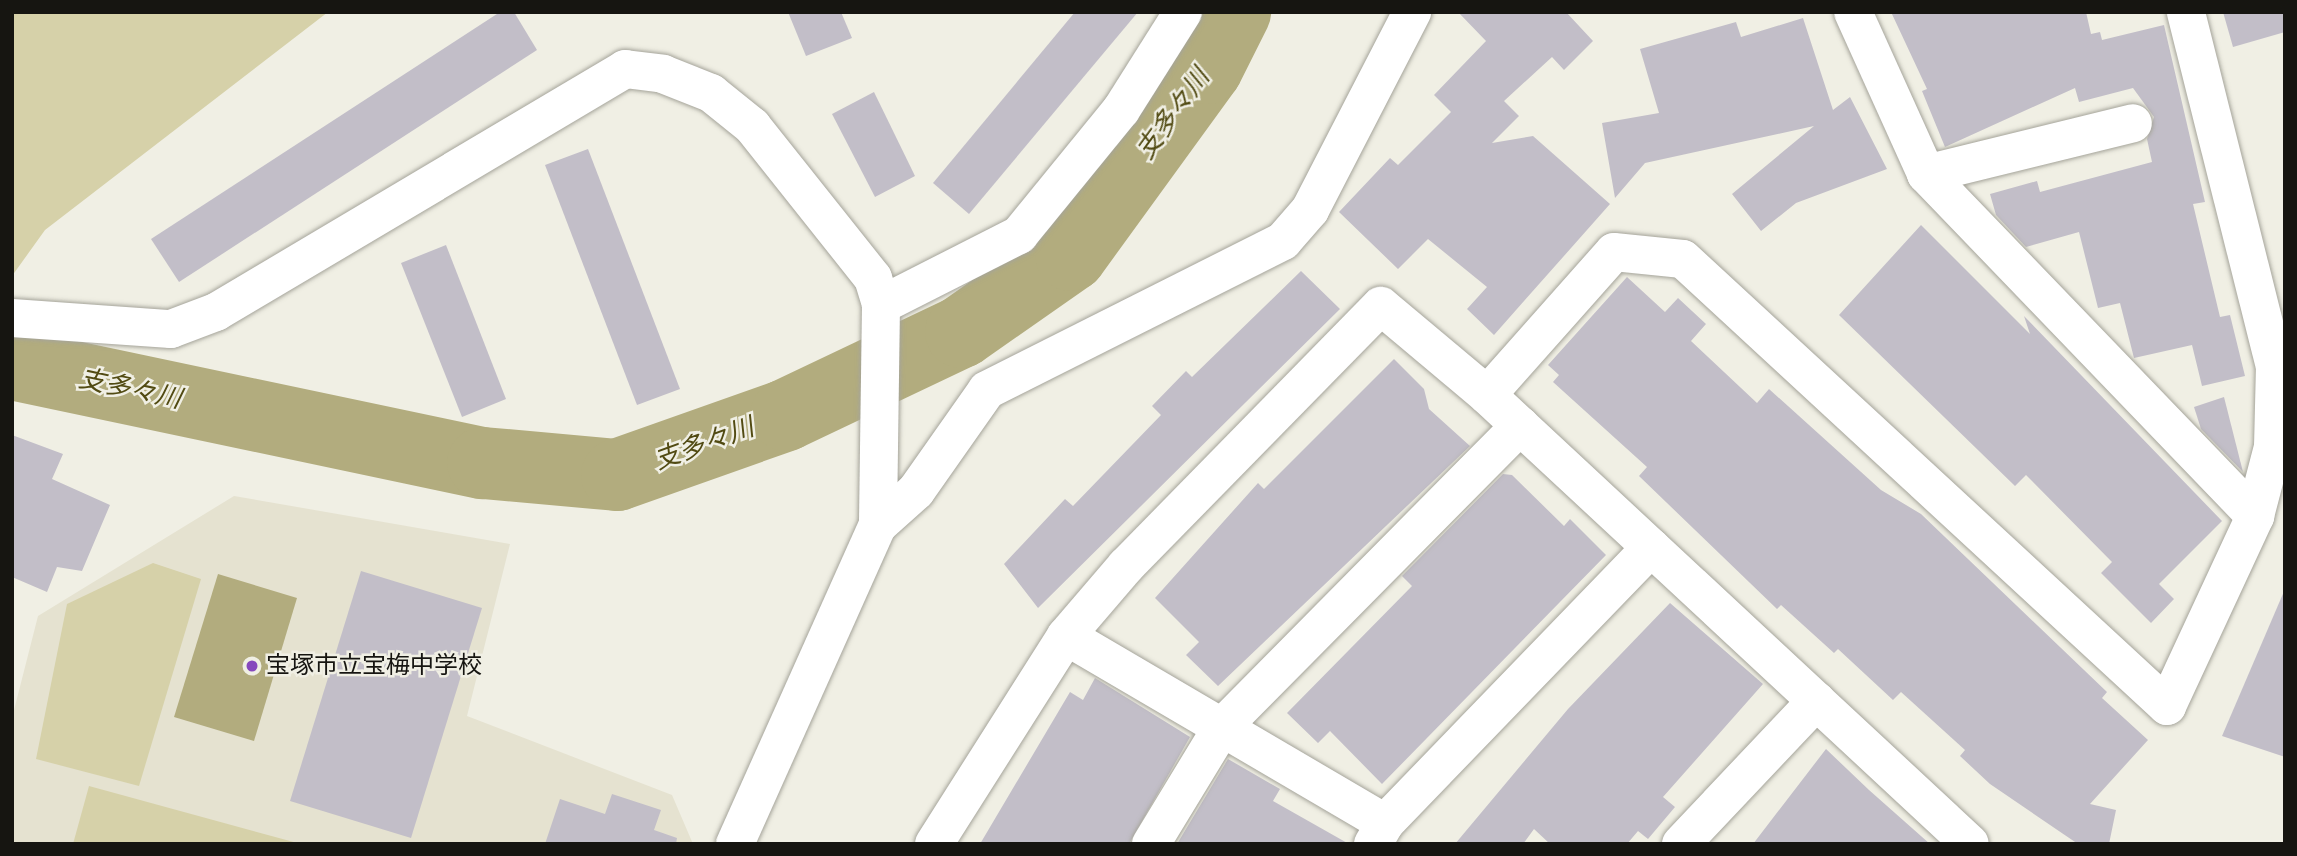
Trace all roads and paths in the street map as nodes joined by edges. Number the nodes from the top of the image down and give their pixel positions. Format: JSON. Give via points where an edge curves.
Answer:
{"nodes":[{"id":1,"x":1183,"y":12,"type":"edge"},
{"id":2,"x":1412,"y":12,"type":"edge"},
{"id":3,"x":1853,"y":12,"type":"edge"},
{"id":4,"x":2186,"y":12,"type":"edge"},
{"id":5,"x":2133,"y":123,"type":"dead end"},
{"id":6,"x":1926,"y":174,"type":"junction"},
{"id":7,"x":12,"y":318,"type":"edge"},
{"id":8,"x":880,"y":319,"type":"junction"},
{"id":9,"x":1487,"y":396,"type":"junction"},
{"id":10,"x":1520,"y":426,"type":"junction"},
{"id":11,"x":2255,"y":516,"type":"junction"},
{"id":12,"x":878,"y":525,"type":"junction"},
{"id":13,"x":1651,"y":548,"type":"junction"},
{"id":14,"x":1066,"y":636,"type":"junction"},
{"id":15,"x":1816,"y":701,"type":"junction"},
{"id":16,"x":1222,"y":727,"type":"junction"},
{"id":17,"x":1379,"y":833,"type":"edge"},
{"id":18,"x":735,"y":844,"type":"edge"},
{"id":19,"x":934,"y":844,"type":"edge"},
{"id":20,"x":1151,"y":844,"type":"edge"},
{"id":21,"x":1681,"y":844,"type":"edge"},
{"id":22,"x":1970,"y":844,"type":"edge"}],
"edges":[{"from":1,"to":8,"type":"street","via":[[1121,110],[1019,235]]},
{"from":2,"to":12,"type":"street","via":[[1310,210],[1283,241],[987,390],[916,491]]},
{"from":3,"to":6,"type":"street"},
{"from":4,"to":11,"type":"street","via":[[2275,367],[2273,447]]},
{"from":5,"to":6,"type":"street"},
{"from":6,"to":11,"type":"street"},
{"from":7,"to":8,"type":"street","via":[[171,328],[216,312],[625,69],[663,74],[711,93],[752,126],[873,278]]},
{"from":8,"to":12,"type":"street"},
{"from":9,"to":10,"type":"street"},
{"from":9,"to":11,"type":"street","via":[[1614,252],[1683,259],[2167,706]]},
{"from":9,"to":14,"type":"street","via":[[1381,306],[1126,566]]},
{"from":10,"to":13,"type":"street"},
{"from":10,"to":16,"type":"street"},
{"from":12,"to":18,"type":"street"},
{"from":13,"to":15,"type":"street"},
{"from":13,"to":17,"type":"street"},
{"from":14,"to":16,"type":"street"},
{"from":14,"to":19,"type":"street"},
{"from":15,"to":21,"type":"street"},
{"from":15,"to":22,"type":"street"},
{"from":16,"to":17,"type":"street"},
{"from":16,"to":20,"type":"street"}]}
